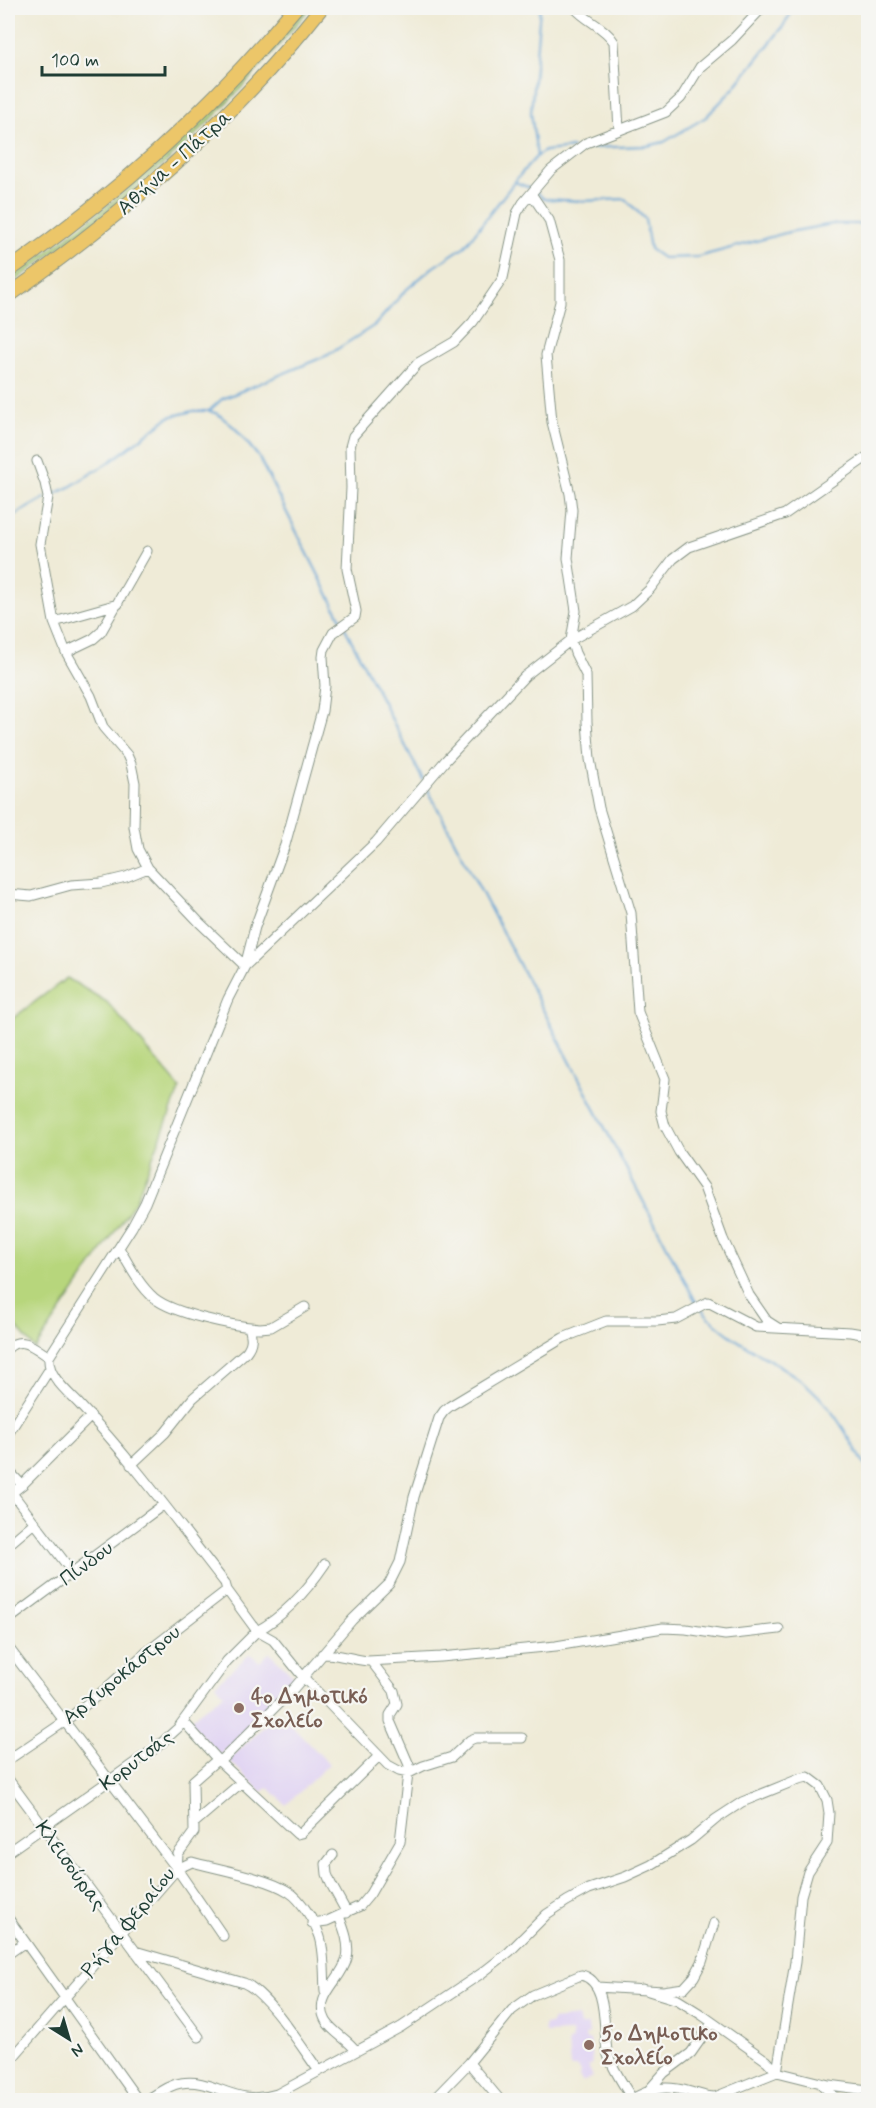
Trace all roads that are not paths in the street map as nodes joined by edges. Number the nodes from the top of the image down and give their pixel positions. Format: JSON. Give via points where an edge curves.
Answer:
{"nodes":[{"id":1,"x":295,"y":8,"type":"edge"},
{"id":2,"x":321,"y":8,"type":"edge"},
{"id":3,"x":575,"y":8,"type":"edge"},
{"id":4,"x":762,"y":8,"type":"edge"},
{"id":5,"x":619,"y":129,"type":"junction"},
{"id":6,"x":532,"y":195,"type":"junction"},
{"id":7,"x":8,"y":271,"type":"edge"},
{"id":8,"x":8,"y":296,"type":"edge"},
{"id":9,"x":868,"y":456,"type":"edge"},
{"id":10,"x":37,"y":461,"type":"dead end"},
{"id":11,"x":147,"y":551,"type":"dead end"},
{"id":12,"x":118,"y":604,"type":"junction"},
{"id":13,"x":54,"y":622,"type":"junction"},
{"id":14,"x":571,"y":640,"type":"junction"},
{"id":15,"x":66,"y":652,"type":"junction"},
{"id":16,"x":148,"y":868,"type":"junction"},
{"id":17,"x":8,"y":894,"type":"edge"},
{"id":18,"x":245,"y":966,"type":"junction"},
{"id":19,"x":119,"y":1248,"type":"junction"},
{"id":20,"x":305,"y":1307,"type":"dead end"},
{"id":21,"x":249,"y":1327,"type":"junction"},
{"id":22,"x":778,"y":1328,"type":"junction"},
{"id":23,"x":868,"y":1335,"type":"edge"},
{"id":24,"x":8,"y":1348,"type":"edge"},
{"id":25,"x":49,"y":1357,"type":"junction"},
{"id":26,"x":49,"y":1370,"type":"junction"},
{"id":27,"x":91,"y":1416,"type":"junction"},
{"id":28,"x":8,"y":1434,"type":"edge"},
{"id":29,"x":131,"y":1465,"type":"junction"},
{"id":30,"x":8,"y":1470,"type":"edge"},
{"id":31,"x":22,"y":1485,"type":"junction"},
{"id":32,"x":10,"y":1494,"type":"edge"},
{"id":33,"x":163,"y":1505,"type":"junction"},
{"id":34,"x":35,"y":1522,"type":"junction"},
{"id":35,"x":8,"y":1545,"type":"edge"},
{"id":36,"x":325,"y":1564,"type":"dead end"},
{"id":37,"x":73,"y":1573,"type":"junction"},
{"id":38,"x":226,"y":1586,"type":"junction"},
{"id":39,"x":8,"y":1620,"type":"edge"},
{"id":40,"x":779,"y":1629,"type":"dead end"},
{"id":41,"x":257,"y":1631,"type":"junction"},
{"id":42,"x":8,"y":1647,"type":"edge"},
{"id":43,"x":322,"y":1654,"type":"junction"},
{"id":44,"x":371,"y":1661,"type":"junction"},
{"id":45,"x":303,"y":1677,"type":"junction"},
{"id":46,"x":183,"y":1721,"type":"junction"},
{"id":47,"x":64,"y":1722,"type":"junction"},
{"id":48,"x":522,"y":1738,"type":"dead end"},
{"id":49,"x":379,"y":1756,"type":"junction"},
{"id":50,"x":8,"y":1760,"type":"edge"},
{"id":51,"x":219,"y":1760,"type":"junction"},
{"id":52,"x":409,"y":1773,"type":"junction"},
{"id":53,"x":8,"y":1779,"type":"edge"},
{"id":54,"x":108,"y":1781,"type":"junction"},
{"id":55,"x":242,"y":1782,"type":"junction"},
{"id":56,"x":194,"y":1823,"type":"junction"},
{"id":57,"x":43,"y":1828,"type":"junction"},
{"id":58,"x":8,"y":1851,"type":"edge"},
{"id":59,"x":333,"y":1855,"type":"dead end"},
{"id":60,"x":177,"y":1869,"type":"junction"},
{"id":61,"x":343,"y":1915,"type":"junction"},
{"id":62,"x":8,"y":1918,"type":"edge"},
{"id":63,"x":312,"y":1923,"type":"junction"},
{"id":64,"x":714,"y":1923,"type":"dead end"},
{"id":65,"x":122,"y":1934,"type":"junction"},
{"id":66,"x":224,"y":1936,"type":"dead end"},
{"id":67,"x":25,"y":1942,"type":"junction"},
{"id":68,"x":135,"y":1951,"type":"junction"},
{"id":69,"x":8,"y":1954,"type":"edge"},
{"id":70,"x":597,"y":1987,"type":"junction"},
{"id":71,"x":642,"y":1989,"type":"junction"},
{"id":72,"x":326,"y":1992,"type":"junction"},
{"id":73,"x":64,"y":1998,"type":"junction"},
{"id":74,"x":712,"y":2023,"type":"junction"},
{"id":75,"x":199,"y":2037,"type":"dead end"},
{"id":76,"x":357,"y":2050,"type":"junction"},
{"id":77,"x":469,"y":2063,"type":"junction"},
{"id":78,"x":8,"y":2064,"type":"edge"},
{"id":79,"x":319,"y":2071,"type":"junction"},
{"id":80,"x":777,"y":2072,"type":"junction"},
{"id":81,"x":820,"y":2083,"type":"junction"},
{"id":82,"x":868,"y":2090,"type":"edge"},
{"id":83,"x":647,"y":2092,"type":"junction"},
{"id":84,"x":138,"y":2100,"type":"edge"},
{"id":85,"x":147,"y":2100,"type":"edge"},
{"id":86,"x":433,"y":2100,"type":"edge"},
{"id":87,"x":500,"y":2100,"type":"edge"},
{"id":88,"x":632,"y":2100,"type":"edge"},
{"id":89,"x":838,"y":2100,"type":"edge"}],
"edges":[{"from":1,"to":7,"type":"highway","name":"Αθήνα - Πάτρα","via":[[171,141]]},
{"from":2,"to":8,"type":"highway","name":"Αθήνα - Πάτρα","via":[[249,91],[184,157],[105,224]]},
{"from":3,"to":5,"type":"street","via":[[614,42]]},
{"from":4,"to":5,"type":"street","via":[[700,67],[674,105],[659,115]]},
{"from":5,"to":6,"type":"street","via":[[577,148],[551,170]]},
{"from":6,"to":14,"type":"street","via":[[549,220],[560,260],[560,302],[546,355],[552,422],[571,502],[568,558],[576,611]]},
{"from":6,"to":18,"type":"street","via":[[517,213],[503,278],[473,322],[454,342],[418,363],[352,436],[347,569],[356,611],[353,620],[328,640],[323,657],[322,711],[285,845]]},
{"from":9,"to":14,"type":"street","via":[[785,514],[689,547],[673,559],[632,606]]},
{"from":10,"to":13,"type":"street","via":[[48,497],[40,544]]},
{"from":11,"to":12,"type":"street"},
{"from":12,"to":13,"type":"street"},
{"from":12,"to":15,"type":"street","via":[[101,632]]},
{"from":13,"to":15,"type":"street"},
{"from":14,"to":18,"type":"street","via":[[525,676],[360,857]]},
{"from":14,"to":22,"type":"street","via":[[586,675],[590,759],[599,808],[632,920],[638,1012],[665,1079],[662,1119],[672,1142],[704,1187],[749,1294],[767,1321]]},
{"from":15,"to":16,"type":"street","via":[[103,727],[131,764],[135,835]]},
{"from":16,"to":17,"type":"street","via":[[101,883],[70,885],[31,896]]},
{"from":16,"to":18,"type":"street"},
{"from":18,"to":19,"type":"street","via":[[228,999],[152,1190]]},
{"from":19,"to":21,"type":"street","via":[[144,1287],[163,1304],[181,1312]]},
{"from":19,"to":25,"type":"street"},
{"from":20,"to":21,"type":"street","via":[[271,1327]]},
{"from":21,"to":29,"type":"street","via":[[251,1345],[246,1352],[193,1398],[165,1433]]},
{"from":22,"to":23,"type":"street"},
{"from":22,"to":43,"type":"street","via":[[756,1327],[708,1302],[682,1317],[657,1322],[610,1320],[563,1338],[444,1411],[426,1457],[396,1569],[385,1590]]},
{"from":24,"to":25,"type":"street","via":[[24,1342]]},
{"from":25,"to":26,"type":"street"},
{"from":26,"to":27,"type":"street"},
{"from":26,"to":28,"type":"street"},
{"from":27,"to":29,"type":"street"},
{"from":27,"to":31,"type":"street"},
{"from":29,"to":33,"type":"street"},
{"from":30,"to":31,"type":"street"},
{"from":31,"to":32,"type":"street"},
{"from":32,"to":34,"type":"street"},
{"from":33,"to":37,"type":"street","name":"Πίνδου"},
{"from":33,"to":38,"type":"street"},
{"from":34,"to":35,"type":"street"},
{"from":34,"to":37,"type":"street"},
{"from":36,"to":41,"type":"street","name":"Κορυτσάς","via":[[297,1598]]},
{"from":37,"to":39,"type":"street","name":"Πίνδου"},
{"from":38,"to":41,"type":"street"},
{"from":38,"to":47,"type":"street","name":"Αργυροκάστρου"},
{"from":40,"to":44,"type":"street","via":[[725,1635],[663,1628],[574,1644]]},
{"from":41,"to":45,"type":"street","via":[[273,1640]]},
{"from":41,"to":46,"type":"street","name":"Κορυτσάς","via":[[226,1661]]},
{"from":42,"to":47,"type":"street"},
{"from":43,"to":44,"type":"street"},
{"from":43,"to":45,"type":"street"},
{"from":44,"to":52,"type":"street","via":[[396,1696],[390,1721]]},
{"from":45,"to":49,"type":"street"},
{"from":45,"to":51,"type":"street"},
{"from":46,"to":51,"type":"street"},
{"from":46,"to":54,"type":"street","name":"Κορυτσάς","via":[[172,1735]]},
{"from":47,"to":50,"type":"street","name":"Αργυροκάστρου"},
{"from":47,"to":54,"type":"street"},
{"from":48,"to":52,"type":"street","via":[[475,1738],[452,1756]]},
{"from":49,"to":52,"type":"street","via":[[393,1768]]},
{"from":49,"to":55,"type":"street","via":[[297,1834]]},
{"from":51,"to":55,"type":"street"},
{"from":51,"to":56,"type":"street","via":[[193,1781]]},
{"from":52,"to":61,"type":"street","via":[[400,1842],[367,1900]]},
{"from":53,"to":57,"type":"street","name":"Κλεισούρας"},
{"from":54,"to":57,"type":"street","name":"Κορυτσάς"},
{"from":54,"to":60,"type":"street"},
{"from":55,"to":56,"type":"street","name":"Ρήγα Φεραίου"},
{"from":56,"to":60,"type":"street","name":"Ρήγα Φεραίου","via":[[192,1836],[178,1854]]},
{"from":57,"to":58,"type":"street","name":"Κορυτσάς"},
{"from":57,"to":65,"type":"street","name":"Κλεισούρας"},
{"from":59,"to":61,"type":"street","via":[[326,1864],[327,1874]]},
{"from":60,"to":63,"type":"street","via":[[192,1863],[287,1890],[301,1902]]},
{"from":60,"to":65,"type":"street","name":"Ρήγα Φεραίου"},
{"from":60,"to":66,"type":"street"},
{"from":61,"to":63,"type":"street"},
{"from":61,"to":72,"type":"street","via":[[347,1958]]},
{"from":62,"to":67,"type":"street"},
{"from":63,"to":72,"type":"street","via":[[321,1940]]},
{"from":64,"to":71,"type":"street","via":[[702,1962],[684,1988]]},
{"from":65,"to":68,"type":"street","name":"Κλεισούρας"},
{"from":65,"to":73,"type":"street","name":"Ρήγα Φεραίου"},
{"from":67,"to":69,"type":"street"},
{"from":67,"to":73,"type":"street"},
{"from":68,"to":75,"type":"street","name":"Κλεισούρας"},
{"from":68,"to":79,"type":"street","via":[[255,1989]]},
{"from":70,"to":71,"type":"street"},
{"from":70,"to":77,"type":"street","via":[[581,1975],[522,2002]]},
{"from":70,"to":88,"type":"street","via":[[608,2052]]},
{"from":71,"to":74,"type":"street","via":[[678,2000]]},
{"from":72,"to":76,"type":"street","via":[[322,2014],[334,2031]]},
{"from":73,"to":78,"type":"street","name":"Ρήγα Φεραίου"},
{"from":73,"to":84,"type":"street"},
{"from":74,"to":80,"type":"street"},
{"from":74,"to":83,"type":"street","via":[[691,2053],[657,2079]]},
{"from":76,"to":79,"type":"street"},
{"from":76,"to":80,"type":"street","via":[[401,2027],[482,1973],[559,1906],[589,1889],[658,1861],[742,1802],[808,1777],[820,1786],[827,1800],[827,1843],[808,1872],[800,1903],[795,1962]]},
{"from":77,"to":86,"type":"street"},
{"from":77,"to":87,"type":"street"},
{"from":79,"to":85,"type":"street","via":[[268,2098],[245,2100],[190,2082],[172,2086]]},
{"from":80,"to":81,"type":"street"},
{"from":80,"to":83,"type":"street","via":[[715,2097],[668,2087]]},
{"from":81,"to":82,"type":"street"},
{"from":81,"to":89,"type":"street"},
{"from":83,"to":88,"type":"street"}]}
